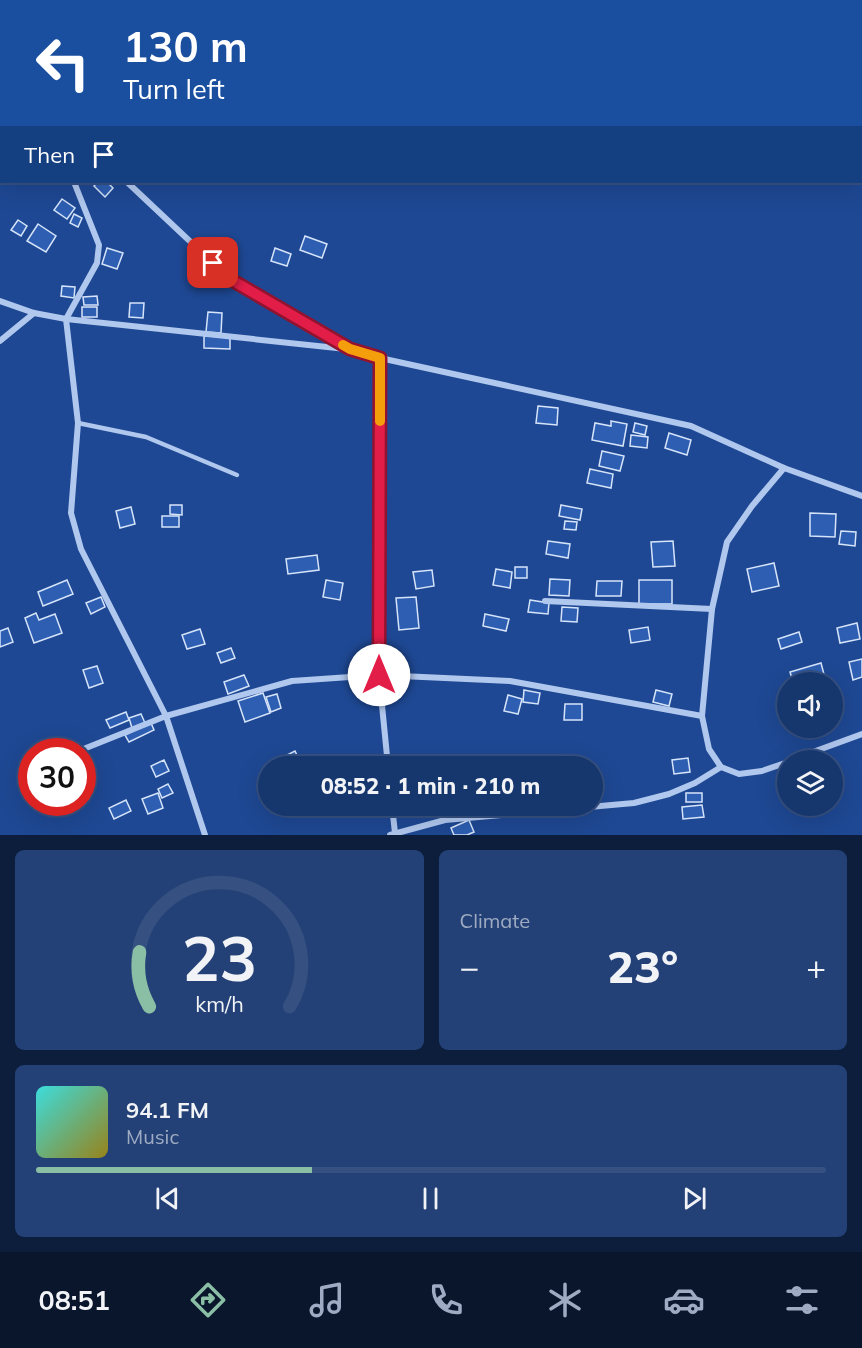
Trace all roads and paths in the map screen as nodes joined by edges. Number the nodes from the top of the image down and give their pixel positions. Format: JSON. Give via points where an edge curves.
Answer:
{"nodes":[{"id":1,"x":74,"y":183,"type":"edge"},
{"id":2,"x":128,"y":183,"type":"edge"},
{"id":3,"x":0,"y":301,"type":"edge"},
{"id":4,"x":34,"y":313,"type":"junction"},
{"id":5,"x":66,"y":319,"type":"junction"},
{"id":6,"x":0,"y":341,"type":"edge"},
{"id":7,"x":350,"y":349,"type":"junction"},
{"id":8,"x":380,"y":358,"type":"junction"},
{"id":9,"x":78,"y":423,"type":"junction"},
{"id":10,"x":784,"y":468,"type":"junction"},
{"id":11,"x":237,"y":475,"type":"dead end"},
{"id":12,"x":862,"y":496,"type":"edge"},
{"id":13,"x":545,"y":601,"type":"dead end"},
{"id":14,"x":712,"y":609,"type":"junction"},
{"id":15,"x":379,"y":675,"type":"junction"},
{"id":16,"x":166,"y":716,"type":"junction"},
{"id":17,"x":702,"y":716,"type":"junction"},
{"id":18,"x":862,"y":735,"type":"edge"},
{"id":19,"x":96,"y":744,"type":"edge"},
{"id":20,"x":820,"y":750,"type":"edge"},
{"id":21,"x":387,"y":756,"type":"edge"},
{"id":22,"x":777,"y":765,"type":"edge"},
{"id":23,"x":721,"y":767,"type":"junction"},
{"id":24,"x":392,"y":816,"type":"edge"},
{"id":25,"x":393,"y":834,"type":"edge"},
{"id":26,"x":204,"y":835,"type":"edge"}],
"edges":[{"from":1,"to":5,"type":"street","via":[[99,245],[97,263]]},
{"from":2,"to":7,"type":"street","via":[[230,279]]},
{"from":3,"to":4,"type":"street"},
{"from":4,"to":5,"type":"street"},
{"from":4,"to":6,"type":"street"},
{"from":5,"to":7,"type":"street"},
{"from":5,"to":9,"type":"street"},
{"from":7,"to":8,"type":"street"},
{"from":8,"to":10,"type":"street","via":[[691,426]]},
{"from":8,"to":15,"type":"street"},
{"from":9,"to":11,"type":"lane","via":[[146,437]]},
{"from":9,"to":16,"type":"street","via":[[71,513],[81,549]]},
{"from":10,"to":12,"type":"street"},
{"from":10,"to":14,"type":"street","via":[[727,542]]},
{"from":13,"to":14,"type":"street"},
{"from":14,"to":17,"type":"street"},
{"from":15,"to":16,"type":"street","via":[[292,681]]},
{"from":15,"to":17,"type":"street","via":[[510,681]]},
{"from":15,"to":21,"type":"street"},
{"from":16,"to":19,"type":"street"},
{"from":16,"to":26,"type":"street"},
{"from":17,"to":23,"type":"street","via":[[709,749]]},
{"from":18,"to":20,"type":"street"},
{"from":22,"to":23,"type":"street","via":[[739,774]]},
{"from":23,"to":25,"type":"street","via":[[669,795],[634,803],[453,819]]},
{"from":24,"to":25,"type":"street"}]}
